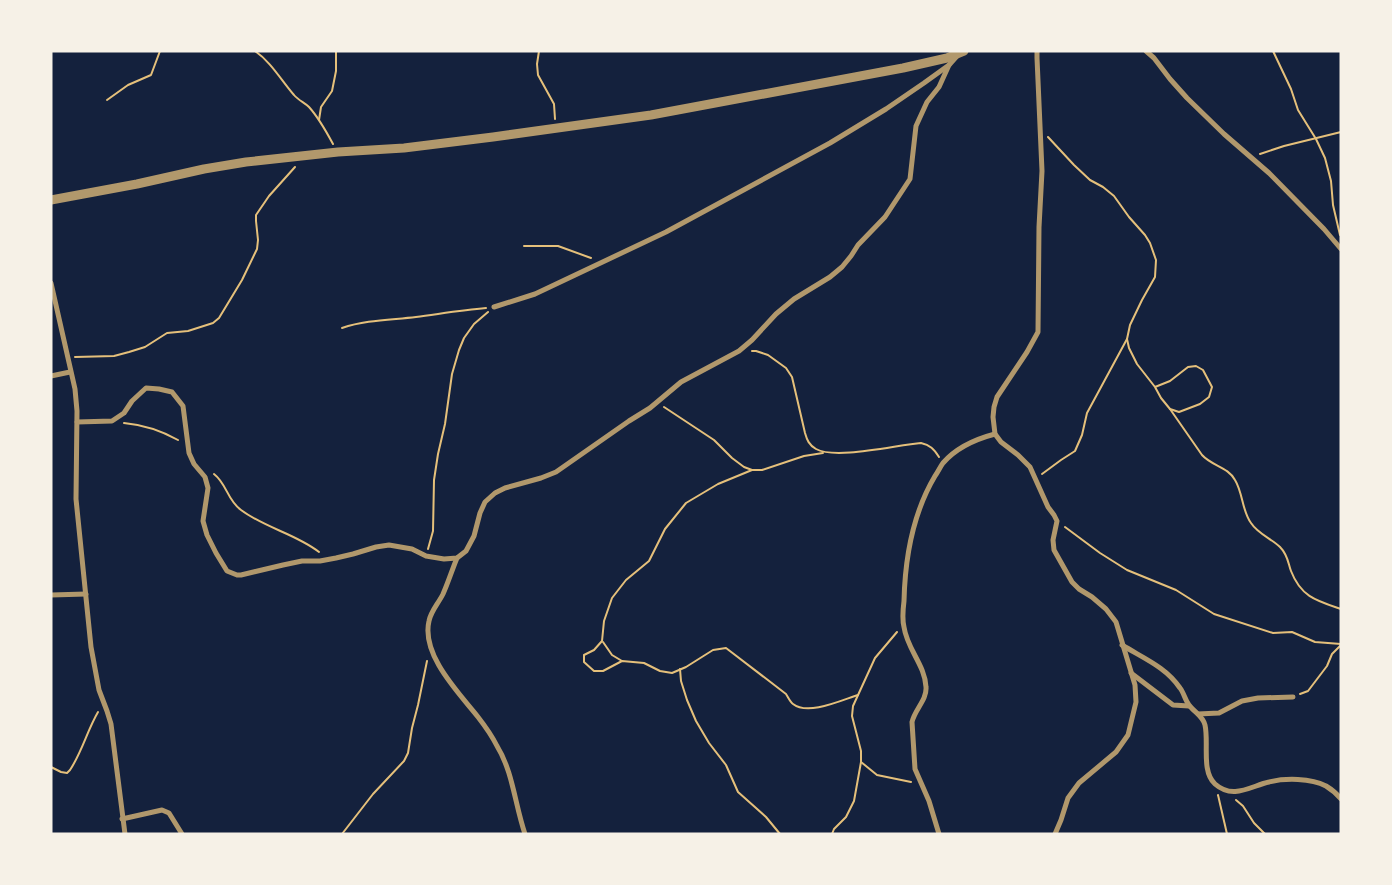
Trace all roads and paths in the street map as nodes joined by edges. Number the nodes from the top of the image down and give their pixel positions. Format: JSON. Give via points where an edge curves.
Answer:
{"nodes":[{"id":1,"x":160,"y":51,"type":"edge"},
{"id":2,"x":255,"y":51,"type":"edge"},
{"id":3,"x":336,"y":51,"type":"edge"},
{"id":4,"x":540,"y":51,"type":"edge"},
{"id":5,"x":1037,"y":51,"type":"edge"},
{"id":6,"x":1146,"y":51,"type":"edge"},
{"id":7,"x":1274,"y":51,"type":"edge"},
{"id":8,"x":962,"y":52,"type":"edge"},
{"id":9,"x":949,"y":65,"type":"junction"},
{"id":10,"x":107,"y":100,"type":"dead end"},
{"id":11,"x":319,"y":120,"type":"junction"},
{"id":12,"x":556,"y":128,"type":"junction"},
{"id":13,"x":1040,"y":128,"type":"junction"},
{"id":14,"x":1341,"y":132,"type":"edge"},
{"id":15,"x":1316,"y":139,"type":"junction"},
{"id":16,"x":338,"y":152,"type":"junction"},
{"id":17,"x":304,"y":156,"type":"junction"},
{"id":18,"x":1251,"y":157,"type":"junction"},
{"id":19,"x":51,"y":200,"type":"edge"},
{"id":20,"x":1341,"y":237,"type":"edge"},
{"id":21,"x":524,"y":246,"type":"dead end"},
{"id":22,"x":1341,"y":249,"type":"edge"},
{"id":23,"x":603,"y":263,"type":"junction"},
{"id":24,"x":51,"y":283,"type":"edge"},
{"id":25,"x":494,"y":308,"type":"junction"},
{"id":26,"x":342,"y":328,"type":"dead end"},
{"id":27,"x":1128,"y":339,"type":"junction"},
{"id":28,"x":739,"y":351,"type":"junction"},
{"id":29,"x":68,"y":357,"type":"junction"},
{"id":30,"x":70,"y":372,"type":"junction"},
{"id":31,"x":51,"y":376,"type":"edge"},
{"id":32,"x":1155,"y":387,"type":"junction"},
{"id":33,"x":656,"y":403,"type":"junction"},
{"id":34,"x":1170,"y":409,"type":"junction"},
{"id":35,"x":112,"y":421,"type":"junction"},
{"id":36,"x":77,"y":422,"type":"junction"},
{"id":37,"x":995,"y":434,"type":"junction"},
{"id":38,"x":826,"y":452,"type":"junction"},
{"id":39,"x":189,"y":453,"type":"junction"},
{"id":40,"x":943,"y":463,"type":"junction"},
{"id":41,"x":752,"y":470,"type":"junction"},
{"id":42,"x":211,"y":472,"type":"dead end"},
{"id":43,"x":1036,"y":481,"type":"junction"},
{"id":44,"x":1057,"y":521,"type":"junction"},
{"id":45,"x":426,"y":556,"type":"junction"},
{"id":46,"x":457,"y":558,"type":"junction"},
{"id":47,"x":329,"y":559,"type":"junction"},
{"id":48,"x":86,"y":594,"type":"junction"},
{"id":49,"x":51,"y":595,"type":"edge"},
{"id":50,"x":1341,"y":609,"type":"edge"},
{"id":51,"x":903,"y":624,"type":"junction"},
{"id":52,"x":602,"y":641,"type":"junction"},
{"id":53,"x":1122,"y":644,"type":"junction"},
{"id":54,"x":1341,"y":644,"type":"edge"},
{"id":55,"x":427,"y":657,"type":"dead end"},
{"id":56,"x":622,"y":661,"type":"junction"},
{"id":57,"x":680,"y":670,"type":"junction"},
{"id":58,"x":1131,"y":673,"type":"junction"},
{"id":59,"x":858,"y":695,"type":"junction"},
{"id":60,"x":1293,"y":697,"type":"joint"},
{"id":61,"x":103,"y":703,"type":"junction"},
{"id":62,"x":1189,"y":706,"type":"junction"},
{"id":63,"x":1198,"y":714,"type":"junction"},
{"id":64,"x":861,"y":762,"type":"junction"},
{"id":65,"x":51,"y":767,"type":"edge"},
{"id":66,"x":921,"y":785,"type":"junction"},
{"id":67,"x":1217,"y":785,"type":"junction"},
{"id":68,"x":1226,"y":791,"type":"junction"},
{"id":69,"x":1341,"y":799,"type":"edge"},
{"id":70,"x":122,"y":819,"type":"junction"},
{"id":71,"x":346,"y":829,"type":"junction"},
{"id":72,"x":125,"y":834,"type":"edge"},
{"id":73,"x":182,"y":834,"type":"edge"},
{"id":74,"x":342,"y":834,"type":"edge"},
{"id":75,"x":347,"y":834,"type":"edge"},
{"id":76,"x":525,"y":834,"type":"edge"},
{"id":77,"x":780,"y":834,"type":"edge"},
{"id":78,"x":832,"y":834,"type":"edge"},
{"id":79,"x":939,"y":834,"type":"edge"},
{"id":80,"x":1055,"y":834,"type":"edge"},
{"id":81,"x":1227,"y":834,"type":"edge"},
{"id":82,"x":1265,"y":834,"type":"edge"}],
"edges":[{"from":1,"to":10,"type":"path","via":[[151,75],[128,85]]},
{"from":2,"to":11,"type":"path"},
{"from":3,"to":11,"type":"path","via":[[332,91],[322,107]]},
{"from":4,"to":12,"type":"path","via":[[538,75],[554,104]]},
{"from":5,"to":13,"type":"street"},
{"from":6,"to":18,"type":"street","via":[[1187,98]]},
{"from":7,"to":15,"type":"path","via":[[1298,110]]},
{"from":8,"to":9,"type":"street"},
{"from":8,"to":12,"type":"street","via":[[903,68],[671,111]]},
{"from":9,"to":23,"type":"street","via":[[830,143]]},
{"from":9,"to":28,"type":"street","via":[[916,126],[910,179],[885,217],[842,267],[794,299]]},
{"from":11,"to":16,"type":"path"},
{"from":12,"to":16,"type":"street","via":[[404,148]]},
{"from":13,"to":27,"type":"path","via":[[1090,180],[1114,196],[1150,244],[1156,260],[1156,277],[1130,325]]},
{"from":13,"to":37,"type":"street","via":[[1038,332],[994,406]]},
{"from":14,"to":15,"type":"path"},
{"from":15,"to":18,"type":"path"},
{"from":15,"to":20,"type":"path","via":[[1331,181]]},
{"from":16,"to":17,"type":"street"},
{"from":17,"to":19,"type":"street","via":[[204,169]]},
{"from":17,"to":29,"type":"path","via":[[256,215],[257,249],[219,318],[213,323],[167,333],[145,348],[122,354],[99,358]]},
{"from":18,"to":22,"type":"street","via":[[1324,228]]},
{"from":21,"to":23,"type":"path","via":[[558,246]]},
{"from":23,"to":25,"type":"street","via":[[535,294]]},
{"from":24,"to":29,"type":"street"},
{"from":25,"to":26,"type":"path","via":[[370,321]]},
{"from":25,"to":45,"type":"path","via":[[474,324],[464,338],[452,374],[434,480],[433,531]]},
{"from":27,"to":32,"type":"path","via":[[1129,348]]},
{"from":27,"to":43,"type":"path","via":[[1087,413],[1074,451]]},
{"from":28,"to":33,"type":"street","via":[[681,382]]},
{"from":28,"to":38,"type":"path","via":[[768,355],[786,368],[792,377],[808,442],[815,449]]},
{"from":29,"to":30,"type":"street"},
{"from":30,"to":31,"type":"street"},
{"from":30,"to":36,"type":"street","via":[[75,389]]},
{"from":32,"to":34,"type":"path"},
{"from":32,"to":34,"type":"path","via":[[1188,367],[1196,366],[1203,370],[1212,387],[1209,397],[1179,412]]},
{"from":33,"to":41,"type":"path","via":[[714,440],[732,458]]},
{"from":33,"to":46,"type":"street","via":[[556,472],[495,493],[480,513],[466,551]]},
{"from":34,"to":50,"type":"path","via":[[1208,462],[1225,469],[1236,481],[1251,524],[1280,546],[1292,574],[1305,592],[1312,599]]},
{"from":35,"to":36,"type":"street"},
{"from":35,"to":39,"type":"path","via":[[142,425],[165,433],[181,442]]},
{"from":35,"to":39,"type":"street","via":[[124,413],[146,388],[172,392],[183,406]]},
{"from":36,"to":48,"type":"street","via":[[76,499]]},
{"from":37,"to":40,"type":"street","via":[[972,441]]},
{"from":37,"to":43,"type":"street","via":[[1030,467]]},
{"from":38,"to":40,"type":"path","via":[[857,452],[921,443],[936,451]]},
{"from":38,"to":41,"type":"path"},
{"from":39,"to":47,"type":"street","via":[[205,477],[208,488],[203,521],[207,535],[227,571],[237,576],[283,564]]},
{"from":40,"to":51,"type":"street","via":[[916,519],[904,588]]},
{"from":41,"to":52,"type":"path","via":[[718,484],[686,503],[665,529],[649,562],[626,580],[612,598],[604,621]]},
{"from":42,"to":47,"type":"path","via":[[243,512],[301,540]]},
{"from":43,"to":44,"type":"street"},
{"from":44,"to":53,"type":"street","via":[[1053,540],[1061,564],[1072,582],[1092,596],[1116,622]]},
{"from":44,"to":54,"type":"path","via":[[1127,570],[1176,590],[1214,614],[1273,633],[1292,632],[1315,642]]},
{"from":45,"to":46,"type":"street"},
{"from":45,"to":47,"type":"street","via":[[412,549],[389,545]]},
{"from":46,"to":76,"type":"street","via":[[442,595],[432,610],[428,624],[429,639],[442,672],[498,747]]},
{"from":48,"to":49,"type":"street"},
{"from":48,"to":61,"type":"street","via":[[91,647]]},
{"from":51,"to":59,"type":"path","via":[[875,658]]},
{"from":51,"to":66,"type":"street","via":[[923,670],[926,687],[926,694],[912,722],[914,765]]},
{"from":52,"to":56,"type":"path","via":[[612,655]]},
{"from":52,"to":56,"type":"path","via":[[584,655],[584,662],[594,671],[604,671]]},
{"from":53,"to":58,"type":"street"},
{"from":53,"to":62,"type":"street","via":[[1161,667],[1180,688]]},
{"from":54,"to":60,"type":"path","via":[[1308,691]]},
{"from":55,"to":71,"type":"path","via":[[408,754]]},
{"from":56,"to":57,"type":"path","via":[[644,663],[672,673]]},
{"from":57,"to":59,"type":"path","via":[[713,650],[726,648],[786,694],[793,704],[808,709]]},
{"from":57,"to":77,"type":"path","via":[[696,721],[726,765],[738,792]]},
{"from":58,"to":62,"type":"street","via":[[1173,705]]},
{"from":58,"to":80,"type":"street","via":[[1136,702],[1128,734],[1116,752],[1079,783],[1068,798]]},
{"from":59,"to":64,"type":"path","via":[[852,716]]},
{"from":60,"to":63,"type":"street","via":[[1258,698],[1242,701],[1219,713]]},
{"from":61,"to":65,"type":"path","via":[[70,770],[67,773]]},
{"from":61,"to":70,"type":"street","via":[[111,724]]},
{"from":62,"to":63,"type":"street"},
{"from":63,"to":67,"type":"street","via":[[1205,723],[1209,774]]},
{"from":64,"to":66,"type":"path","via":[[878,775]]},
{"from":64,"to":78,"type":"path","via":[[854,801]]},
{"from":66,"to":79,"type":"street"},
{"from":67,"to":68,"type":"street"},
{"from":67,"to":81,"type":"path"},
{"from":68,"to":69,"type":"street","via":[[1246,791],[1269,782],[1309,781],[1326,786]]},
{"from":68,"to":82,"type":"path","via":[[1243,806]]},
{"from":70,"to":72,"type":"street"},
{"from":70,"to":73,"type":"street","via":[[162,810],[169,813]]},
{"from":71,"to":74,"type":"path"},
{"from":71,"to":75,"type":"path"}]}
